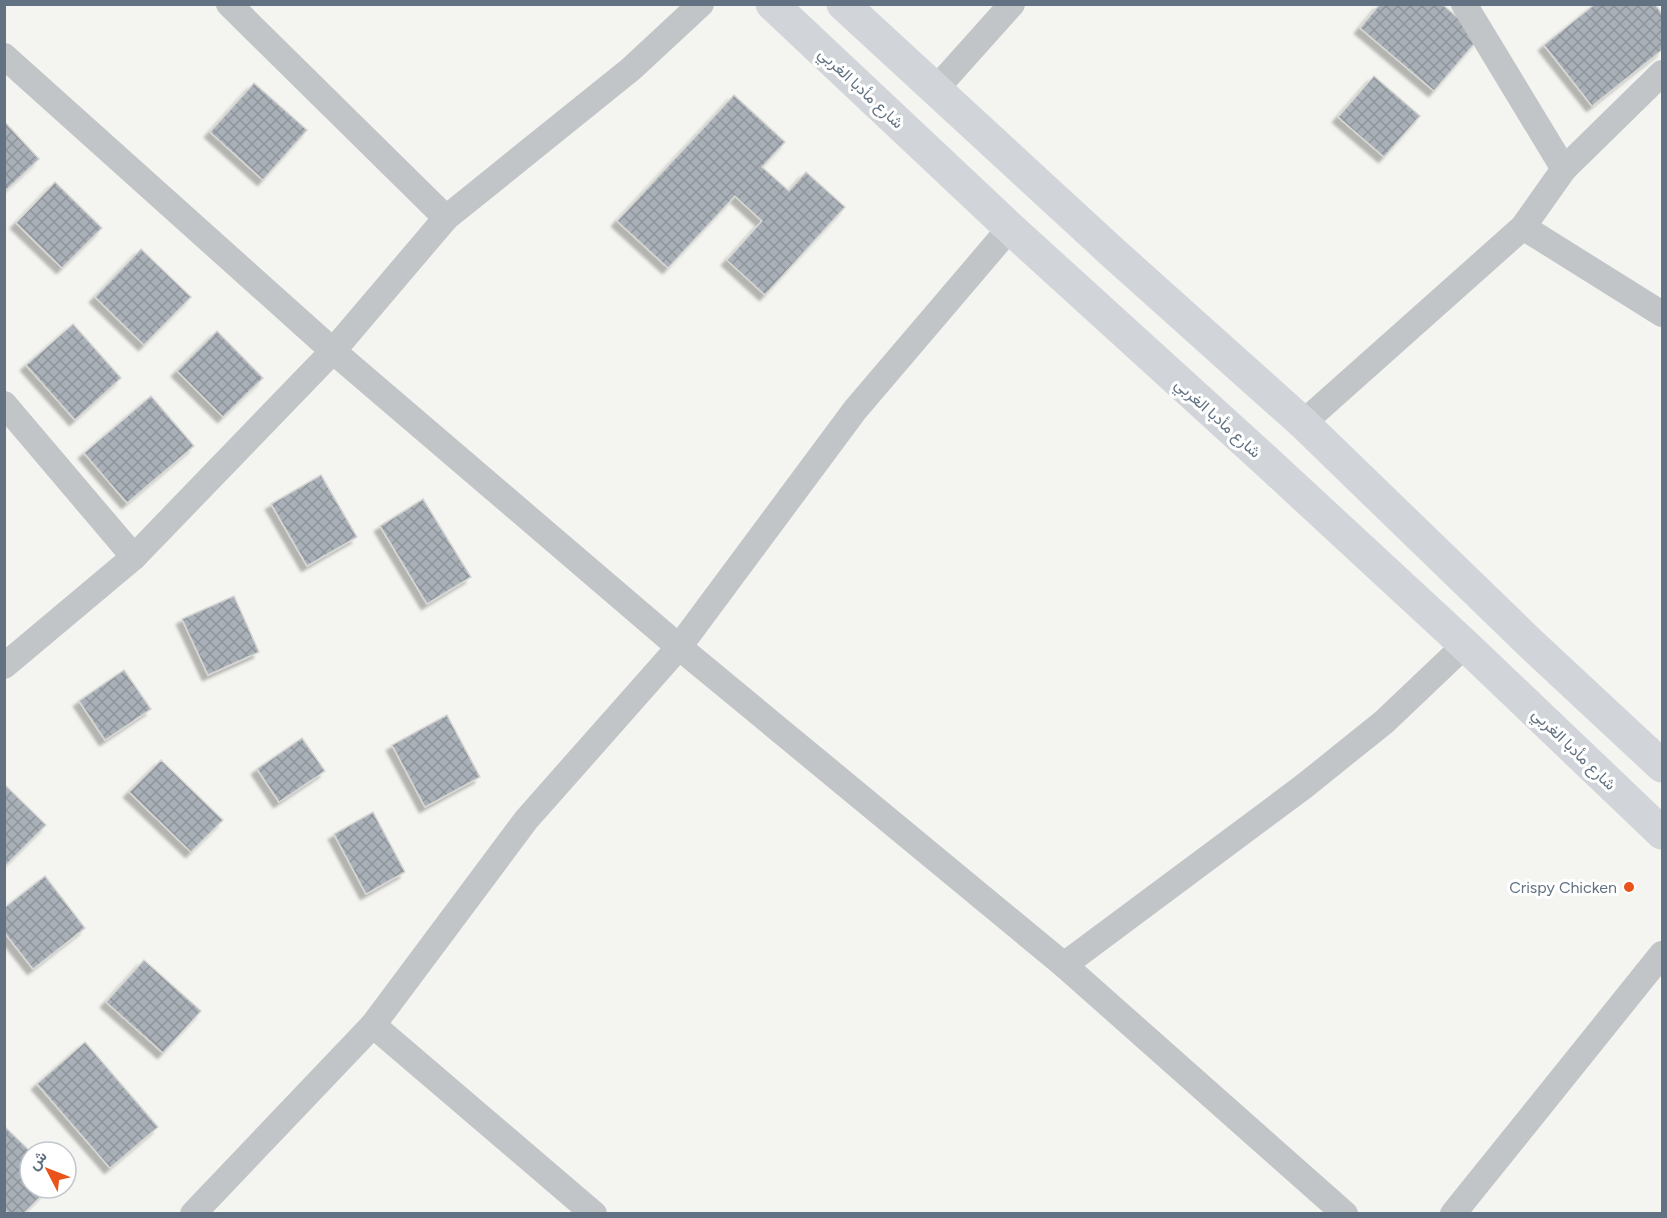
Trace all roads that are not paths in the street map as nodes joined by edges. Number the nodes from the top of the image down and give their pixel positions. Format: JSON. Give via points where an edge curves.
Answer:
{"nodes":[{"id":1,"x":229,"y":4,"type":"edge"},
{"id":2,"x":701,"y":4,"type":"edge"},
{"id":3,"x":772,"y":4,"type":"edge"},
{"id":4,"x":843,"y":4,"type":"edge"},
{"id":5,"x":1012,"y":4,"type":"edge"},
{"id":6,"x":1464,"y":4,"type":"edge"},
{"id":7,"x":4,"y":56,"type":"edge"},
{"id":8,"x":1662,"y":73,"type":"edge"},
{"id":9,"x":936,"y":90,"type":"junction"},
{"id":10,"x":1564,"y":169,"type":"junction"},
{"id":11,"x":446,"y":218,"type":"junction"},
{"id":12,"x":1523,"y":227,"type":"junction"},
{"id":13,"x":1010,"y":228,"type":"junction"},
{"id":14,"x":1662,"y":314,"type":"edge"},
{"id":15,"x":333,"y":351,"type":"junction"},
{"id":16,"x":4,"y":404,"type":"edge"},
{"id":17,"x":1303,"y":423,"type":"junction"},
{"id":18,"x":134,"y":556,"type":"junction"},
{"id":19,"x":1465,"y":645,"type":"junction"},
{"id":20,"x":679,"y":647,"type":"junction"},
{"id":21,"x":4,"y":666,"type":"edge"},
{"id":22,"x":1662,"y":766,"type":"edge"},
{"id":23,"x":1662,"y":833,"type":"edge"},
{"id":24,"x":1662,"y":954,"type":"edge"},
{"id":25,"x":1064,"y":965,"type":"junction"},
{"id":26,"x":374,"y":1025,"type":"junction"},
{"id":27,"x":193,"y":1214,"type":"edge"},
{"id":28,"x":594,"y":1214,"type":"edge"},
{"id":29,"x":1345,"y":1214,"type":"edge"},
{"id":30,"x":1453,"y":1214,"type":"edge"}],
"edges":[{"from":1,"to":11,"type":"street"},
{"from":2,"to":11,"type":"street","via":[[631,69]]},
{"from":3,"to":13,"type":"main road","name":"شارع مأدبا الغربي"},
{"from":4,"to":9,"type":"main road"},
{"from":5,"to":9,"type":"street"},
{"from":6,"to":10,"type":"street"},
{"from":7,"to":15,"type":"street"},
{"from":8,"to":10,"type":"street"},
{"from":9,"to":17,"type":"main road"},
{"from":10,"to":12,"type":"street"},
{"from":11,"to":15,"type":"street"},
{"from":12,"to":14,"type":"street"},
{"from":12,"to":17,"type":"street"},
{"from":13,"to":19,"type":"main road","name":"شارع مأدبا الغربي"},
{"from":13,"to":20,"type":"street","via":[[855,410]]},
{"from":15,"to":18,"type":"street"},
{"from":15,"to":20,"type":"street"},
{"from":16,"to":18,"type":"street"},
{"from":17,"to":22,"type":"main road"},
{"from":18,"to":21,"type":"street"},
{"from":19,"to":23,"type":"main road","name":"شارع مأدبا الغربي"},
{"from":19,"to":25,"type":"street","via":[[1383,722],[1302,787]]},
{"from":20,"to":25,"type":"street"},
{"from":20,"to":26,"type":"street","via":[[526,820]]},
{"from":24,"to":30,"type":"street"},
{"from":25,"to":29,"type":"street"},
{"from":26,"to":27,"type":"street"},
{"from":26,"to":28,"type":"street"}]}
